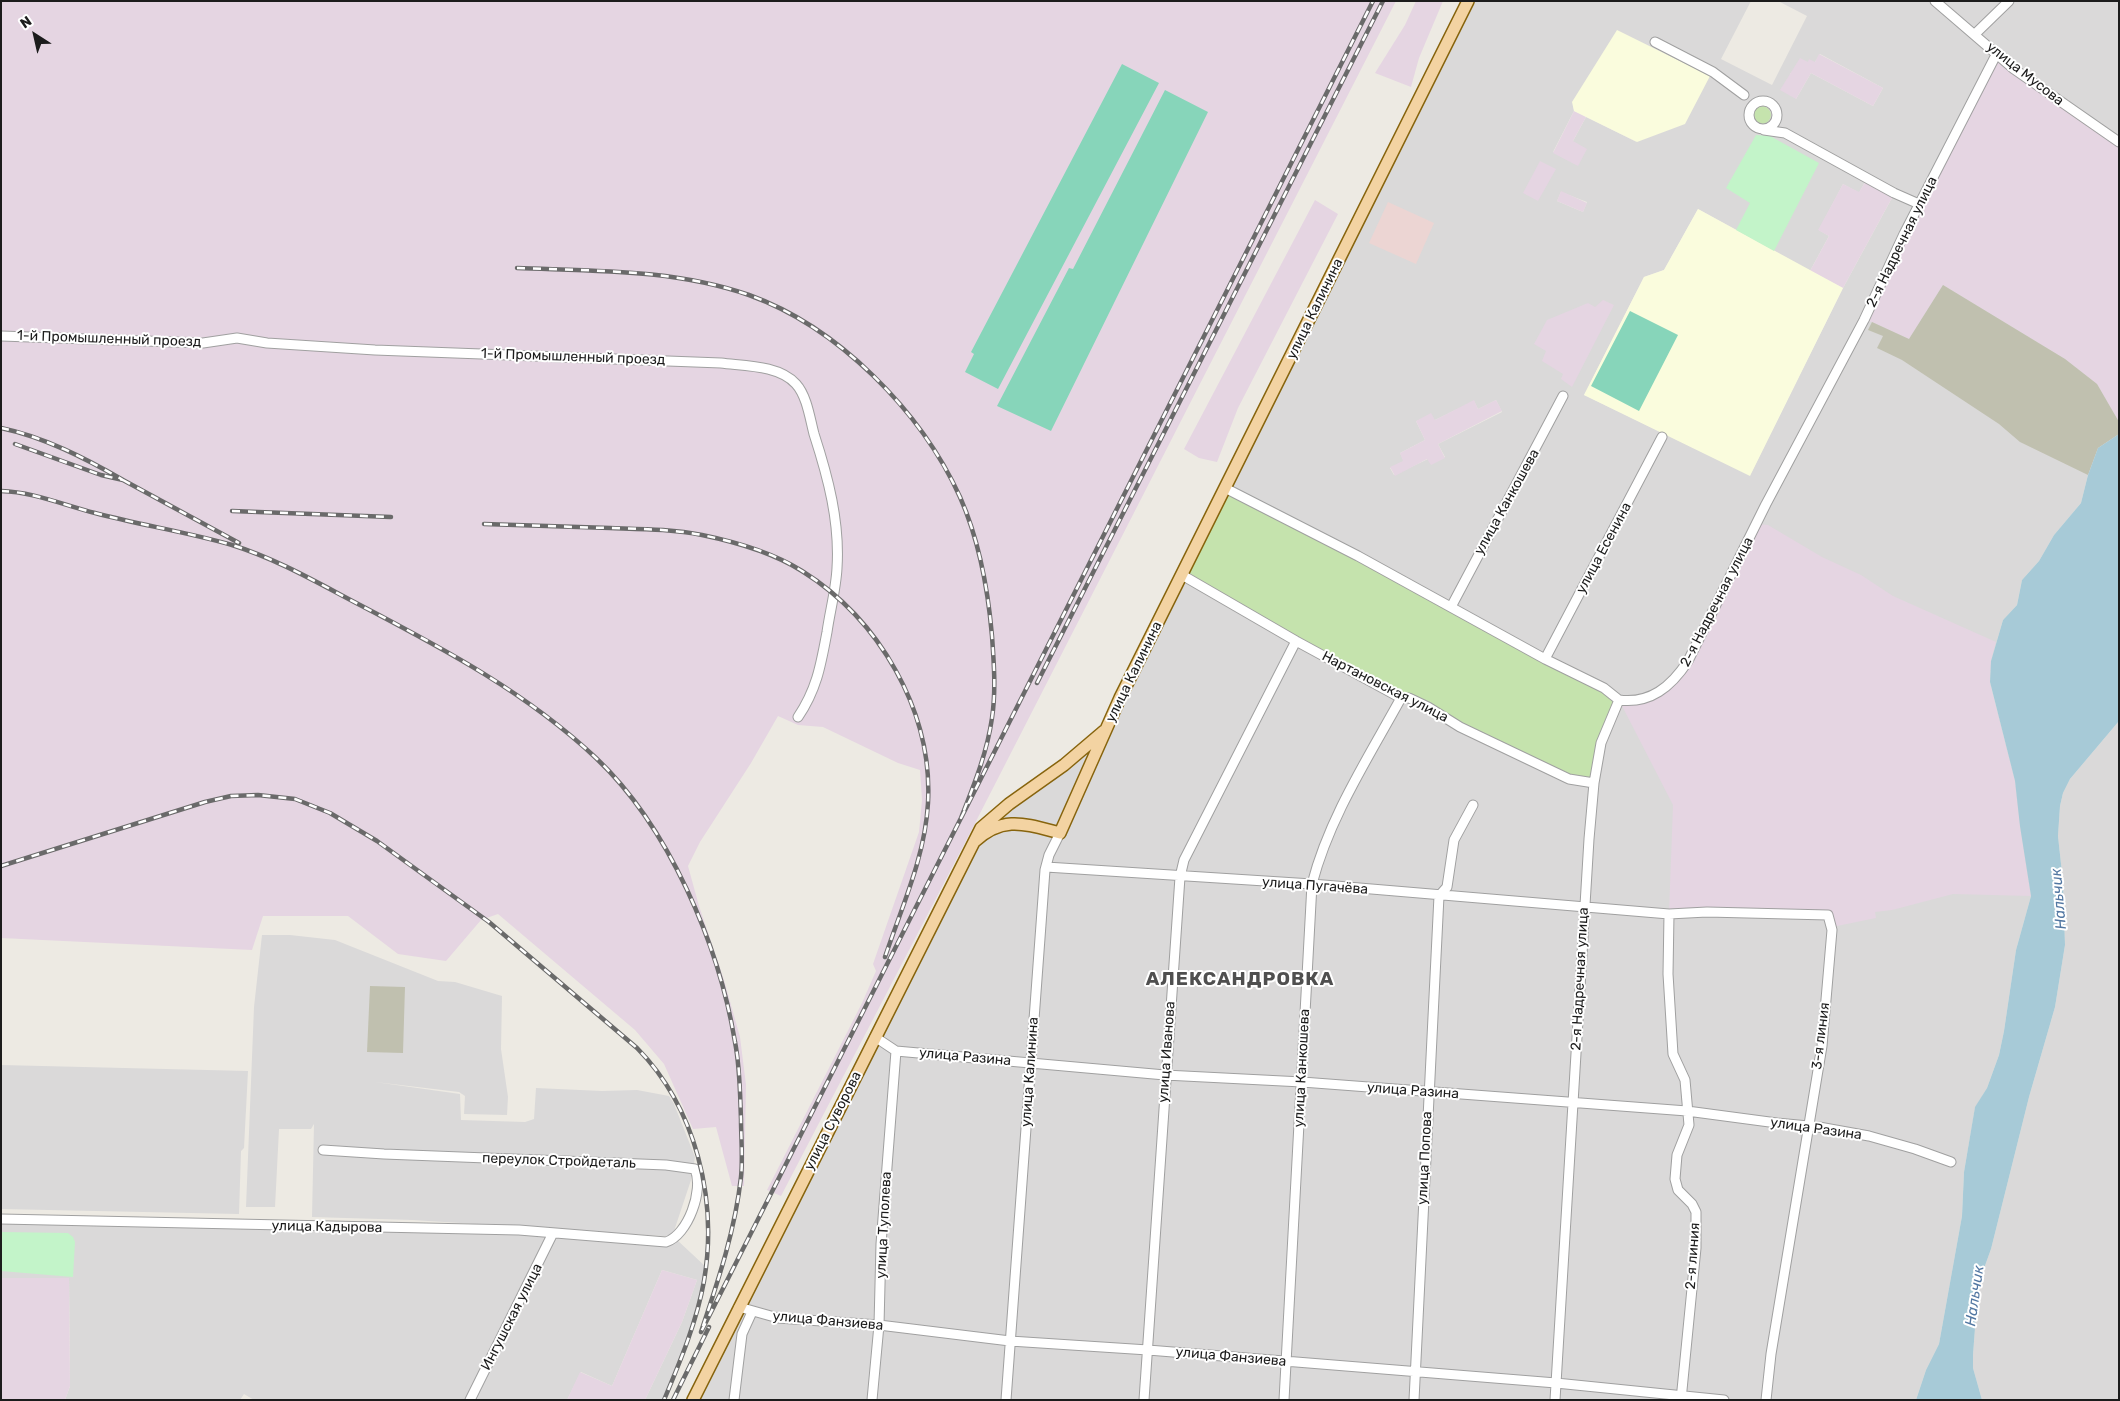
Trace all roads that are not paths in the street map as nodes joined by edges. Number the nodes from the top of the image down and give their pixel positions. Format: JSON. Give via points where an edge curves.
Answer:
{"nodes":[{"id":1,"x":1468,"y":1,"type":"edge"},
{"id":2,"x":1935,"y":1,"type":"edge"},
{"id":3,"x":2009,"y":1,"type":"edge"},
{"id":4,"x":1975,"y":34,"type":"junction"},
{"id":5,"x":1655,"y":42,"type":"dead end"},
{"id":6,"x":1997,"y":53,"type":"junction"},
{"id":7,"x":1744,"y":95,"type":"junction"},
{"id":8,"x":1761,"y":101,"type":"junction"},
{"id":9,"x":1749,"y":111,"type":"junction"},
{"id":10,"x":1776,"y":120,"type":"junction"},
{"id":11,"x":1764,"y":130,"type":"junction"},
{"id":12,"x":1785,"y":133,"type":"junction"},
{"id":13,"x":2119,"y":142,"type":"edge"},
{"id":14,"x":1919,"y":204,"type":"junction"},
{"id":15,"x":1,"y":336,"type":"edge"},
{"id":16,"x":1563,"y":396,"type":"dead end"},
{"id":17,"x":1662,"y":437,"type":"dead end"},
{"id":18,"x":1226,"y":488,"type":"junction"},
{"id":19,"x":1182,"y":575,"type":"junction"},
{"id":20,"x":1451,"y":607,"type":"junction"},
{"id":21,"x":1296,"y":641,"type":"junction"},
{"id":22,"x":1545,"y":658,"type":"junction"},
{"id":23,"x":1401,"y":698,"type":"junction"},
{"id":24,"x":1618,"y":700,"type":"junction"},
{"id":25,"x":798,"y":717,"type":"dead end"},
{"id":26,"x":1107,"y":728,"type":"junction"},
{"id":27,"x":1594,"y":782,"type":"junction"},
{"id":28,"x":1473,"y":805,"type":"dead end"},
{"id":29,"x":1060,"y":833,"type":"junction"},
{"id":30,"x":974,"y":842,"type":"junction"},
{"id":31,"x":1046,"y":867,"type":"junction"},
{"id":32,"x":1180,"y":877,"type":"junction"},
{"id":33,"x":1312,"y":884,"type":"junction"},
{"id":34,"x":1439,"y":896,"type":"junction"},
{"id":35,"x":1584,"y":906,"type":"junction"},
{"id":36,"x":1669,"y":914,"type":"junction"},
{"id":37,"x":875,"y":1037,"type":"junction"},
{"id":38,"x":896,"y":1051,"type":"junction"},
{"id":39,"x":1031,"y":1062,"type":"junction"},
{"id":40,"x":1165,"y":1075,"type":"junction"},
{"id":41,"x":1302,"y":1082,"type":"junction"},
{"id":42,"x":1428,"y":1092,"type":"junction"},
{"id":43,"x":1574,"y":1102,"type":"junction"},
{"id":44,"x":1687,"y":1111,"type":"junction"},
{"id":45,"x":1808,"y":1126,"type":"junction"},
{"id":46,"x":323,"y":1150,"type":"dead end"},
{"id":47,"x":1951,"y":1162,"type":"dead end"},
{"id":48,"x":1,"y":1219,"type":"edge"},
{"id":49,"x":552,"y":1234,"type":"junction"},
{"id":50,"x":652,"y":1240,"type":"joint"},
{"id":51,"x":739,"y":1307,"type":"junction"},
{"id":52,"x":752,"y":1312,"type":"junction"},
{"id":53,"x":879,"y":1325,"type":"junction"},
{"id":54,"x":1010,"y":1342,"type":"junction"},
{"id":55,"x":1148,"y":1350,"type":"junction"},
{"id":56,"x":1287,"y":1361,"type":"junction"},
{"id":57,"x":1415,"y":1373,"type":"junction"},
{"id":58,"x":1556,"y":1383,"type":"junction"},
{"id":59,"x":1681,"y":1398,"type":"edge"},
{"id":60,"x":470,"y":1400,"type":"edge"},
{"id":61,"x":693,"y":1400,"type":"edge"},
{"id":62,"x":734,"y":1400,"type":"edge"},
{"id":63,"x":872,"y":1400,"type":"edge"},
{"id":64,"x":1006,"y":1400,"type":"edge"},
{"id":65,"x":1144,"y":1400,"type":"edge"},
{"id":66,"x":1284,"y":1400,"type":"edge"},
{"id":67,"x":1414,"y":1400,"type":"edge"},
{"id":68,"x":1555,"y":1400,"type":"edge"},
{"id":69,"x":1724,"y":1400,"type":"edge"},
{"id":70,"x":1766,"y":1400,"type":"edge"}],
"edges":[{"from":1,"to":18,"type":"main road","name":"улица Калинина"},
{"from":2,"to":4,"type":"street","name":"улица Мусова"},
{"from":3,"to":4,"type":"street"},
{"from":4,"to":6,"type":"street","name":"улица Мусова"},
{"from":5,"to":7,"type":"street","via":[[1712,72]]},
{"from":6,"to":13,"type":"street","name":"улица Мусова","via":[[2014,69]]},
{"from":6,"to":14,"type":"street","name":"2-я Надречная улица"},
{"from":7,"to":8,"type":"street"},
{"from":7,"to":9,"type":"street"},
{"from":8,"to":9,"type":"street"},
{"from":8,"to":10,"type":"street","via":[[1769,102],[1775,108]]},
{"from":9,"to":11,"type":"street","via":[[1750,123]]},
{"from":10,"to":11,"type":"street"},
{"from":10,"to":12,"type":"street"},
{"from":11,"to":12,"type":"street"},
{"from":12,"to":14,"type":"street"},
{"from":14,"to":24,"type":"street","name":"2-я Надречная улица","via":[[1864,320],[1766,504],[1688,661],[1674,680],[1654,694],[1631,702]]},
{"from":15,"to":25,"type":"street","name":"1-й Промышленный проезд","via":[[203,343],[237,338],[375,350],[721,363],[757,367],[782,375],[796,384],[803,395],[825,469],[837,546],[837,568],[817,681]]},
{"from":16,"to":20,"type":"street","name":"улица Канкошева"},
{"from":17,"to":22,"type":"street","name":"улица Есенина"},
{"from":18,"to":19,"type":"main road","name":"улица Калинина"},
{"from":18,"to":20,"type":"street"},
{"from":19,"to":21,"type":"street","name":"Нартановская улица"},
{"from":19,"to":26,"type":"main road","name":"улица Калинина"},
{"from":20,"to":22,"type":"street"},
{"from":21,"to":23,"type":"street","name":"Нартановская улица"},
{"from":21,"to":32,"type":"street","name":"улица Иванова","via":[[1184,860]]},
{"from":22,"to":24,"type":"street","via":[[1604,688]]},
{"from":23,"to":27,"type":"street","name":"Нартановская улица","via":[[1409,698],[1428,707],[1569,779]]},
{"from":23,"to":33,"type":"street","name":"улица Канкошева","via":[[1339,812],[1317,863]]},
{"from":24,"to":27,"type":"street","name":"2-я Надречная улица","via":[[1601,743]]},
{"from":26,"to":29,"type":"main road","name":"улица Калинина"},
{"from":26,"to":30,"type":"main road","name":"улица Суворова","via":[[1064,765],[986,822]]},
{"from":27,"to":35,"type":"street","name":"2-я Надречная улица"},
{"from":28,"to":34,"type":"street","name":"улица Попова","via":[[1454,840],[1447,887]]},
{"from":29,"to":30,"type":"main road","via":[[1009,824],[984,832]]},
{"from":29,"to":31,"type":"street","name":"улица Калинина"},
{"from":30,"to":37,"type":"main road","name":"улица Суворова"},
{"from":31,"to":32,"type":"street","name":"улица Пугачёва"},
{"from":31,"to":39,"type":"street","name":"улица Калинина"},
{"from":32,"to":33,"type":"street","name":"улица Пугачёва"},
{"from":32,"to":40,"type":"street","name":"улица Иванова"},
{"from":33,"to":34,"type":"street","name":"улица Пугачёва"},
{"from":33,"to":41,"type":"street","name":"улица Канкошева"},
{"from":34,"to":35,"type":"street","name":"улица Пугачёва"},
{"from":34,"to":42,"type":"street","name":"улица Попова"},
{"from":35,"to":36,"type":"street","name":"3-я линия"},
{"from":35,"to":43,"type":"street","name":"2-я Надречная улица"},
{"from":36,"to":44,"type":"street","name":"2-я линия","via":[[1668,974],[1674,1054],[1685,1080]]},
{"from":36,"to":45,"type":"street","name":"3-я линия","via":[[1828,915],[1832,930],[1822,1046]]},
{"from":37,"to":38,"type":"street","name":"улица Разина"},
{"from":37,"to":51,"type":"main road","name":"улица Суворова"},
{"from":38,"to":39,"type":"street","name":"улица Разина"},
{"from":38,"to":53,"type":"street","name":"улица Туполева","via":[[881,1244]]},
{"from":39,"to":40,"type":"street","name":"улица Разина"},
{"from":39,"to":54,"type":"street","name":"улица Калинина"},
{"from":40,"to":41,"type":"street","name":"улица Разина"},
{"from":40,"to":55,"type":"street","name":"улица Иванова"},
{"from":41,"to":42,"type":"street","name":"улица Разина"},
{"from":41,"to":56,"type":"street","name":"улица Канкошева"},
{"from":42,"to":43,"type":"street","name":"улица Разина"},
{"from":42,"to":57,"type":"street","name":"улица Попова"},
{"from":43,"to":44,"type":"street","name":"улица Разина"},
{"from":43,"to":58,"type":"street","name":"2-я Надречная улица"},
{"from":44,"to":45,"type":"street","name":"улица Разина"},
{"from":44,"to":59,"type":"street","name":"2-я линия","via":[[1689,1125],[1677,1155],[1675,1179],[1678,1190],[1696,1212],[1696,1248]]},
{"from":45,"to":47,"type":"street","name":"улица Разина","via":[[1869,1136]]},
{"from":45,"to":70,"type":"street","name":"3-я линия"},
{"from":46,"to":50,"type":"street","name":"переулок Стройдеталь","via":[[666,1165],[695,1169],[696,1196],[684,1227],[676,1239],[666,1242]]},
{"from":48,"to":49,"type":"street","name":"улица Кадырова","via":[[520,1230]]},
{"from":49,"to":50,"type":"street","name":"улица Кадырова"},
{"from":49,"to":60,"type":"street","name":"Ингушская улица"},
{"from":51,"to":52,"type":"street","name":"улица Фанзиева"},
{"from":51,"to":61,"type":"main road","name":"улица Суворова"},
{"from":52,"to":53,"type":"street","name":"улица Фанзиева","via":[[778,1318]]},
{"from":52,"to":62,"type":"street","via":[[742,1334]]},
{"from":53,"to":54,"type":"street","name":"улица Фанзиева"},
{"from":53,"to":63,"type":"street","name":"улица Туполева"},
{"from":54,"to":55,"type":"street","name":"улица Фанзиева"},
{"from":54,"to":64,"type":"street","name":"улица Калинина"},
{"from":55,"to":56,"type":"street","name":"улица Фанзиева"},
{"from":55,"to":65,"type":"street","name":"улица Иванова"},
{"from":56,"to":57,"type":"street","name":"улица Фанзиева"},
{"from":56,"to":66,"type":"street","name":"улица Канкошева"},
{"from":57,"to":58,"type":"street","name":"улица Фанзиева"},
{"from":57,"to":67,"type":"street","name":"улица Попова"},
{"from":58,"to":59,"type":"street","name":"улица Фанзиева"},
{"from":58,"to":68,"type":"street","name":"2-я Надречная улица"},
{"from":59,"to":69,"type":"street","name":"улица Фанзиева"}]}
